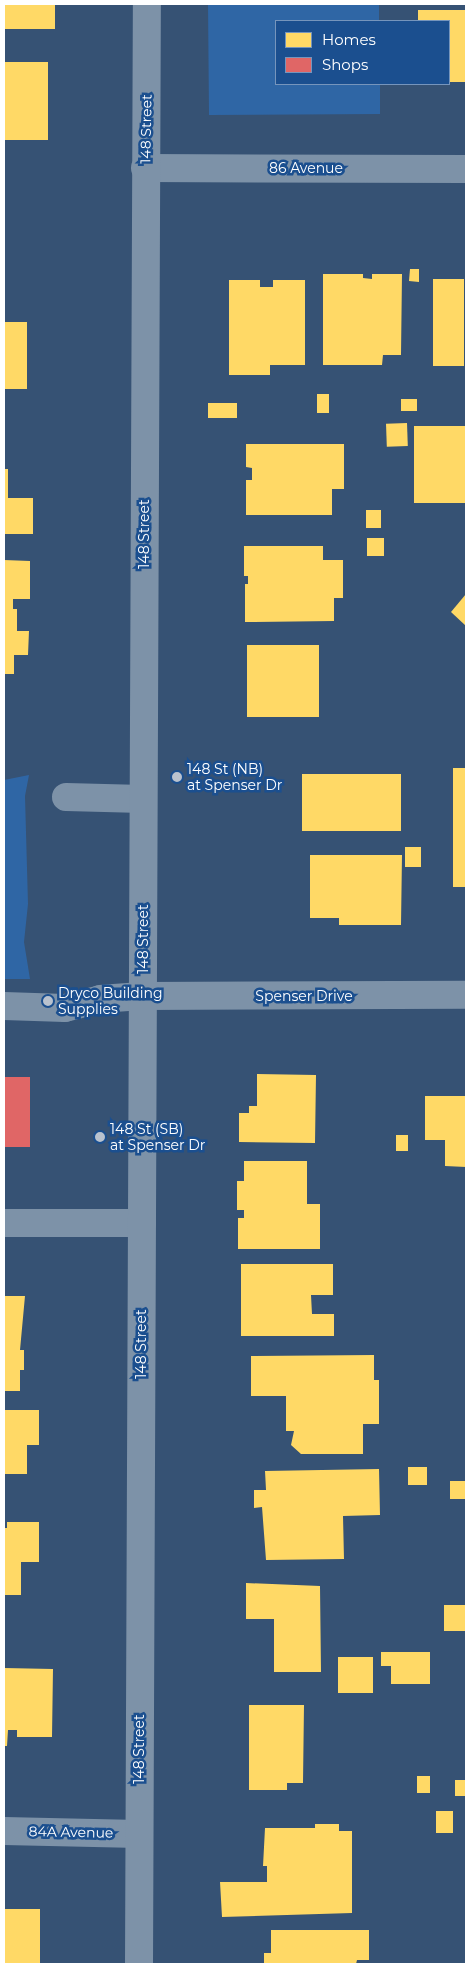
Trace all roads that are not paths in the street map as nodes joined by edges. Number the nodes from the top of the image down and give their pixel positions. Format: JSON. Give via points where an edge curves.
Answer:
{"nodes":[{"id":1,"x":147,"y":4,"type":"edge"},
{"id":2,"x":145,"y":168,"type":"junction"},
{"id":3,"x":466,"y":169,"type":"edge"},
{"id":4,"x":66,"y":797,"type":"dead end"},
{"id":5,"x":143,"y":799,"type":"junction"},
{"id":6,"x":466,"y":995,"type":"edge"},
{"id":7,"x":142,"y":996,"type":"junction"},
{"id":8,"x":4,"y":1006,"type":"edge"},
{"id":9,"x":4,"y":1222,"type":"edge"},
{"id":10,"x":142,"y":1222,"type":"junction"},
{"id":11,"x":4,"y":1831,"type":"edge"},
{"id":12,"x":139,"y":1834,"type":"junction"},
{"id":13,"x":139,"y":1964,"type":"edge"}],
"edges":[{"from":1,"to":2,"type":"street","name":"148 Street"},
{"from":2,"to":3,"type":"street","name":"86 Avenue"},
{"from":2,"to":5,"type":"street","name":"148 Street"},
{"from":4,"to":5,"type":"street"},
{"from":5,"to":7,"type":"street","name":"148 Street"},
{"from":6,"to":7,"type":"street","name":"Spenser Drive"},
{"from":7,"to":8,"type":"street","name":"Spenser Drive","via":[[100,1000],[65,1008]]},
{"from":7,"to":10,"type":"street","name":"148 Street"},
{"from":9,"to":10,"type":"street"},
{"from":10,"to":12,"type":"street","name":"148 Street"},
{"from":11,"to":12,"type":"street","name":"84A Avenue"},
{"from":12,"to":13,"type":"street","name":"148 Street"}]}
